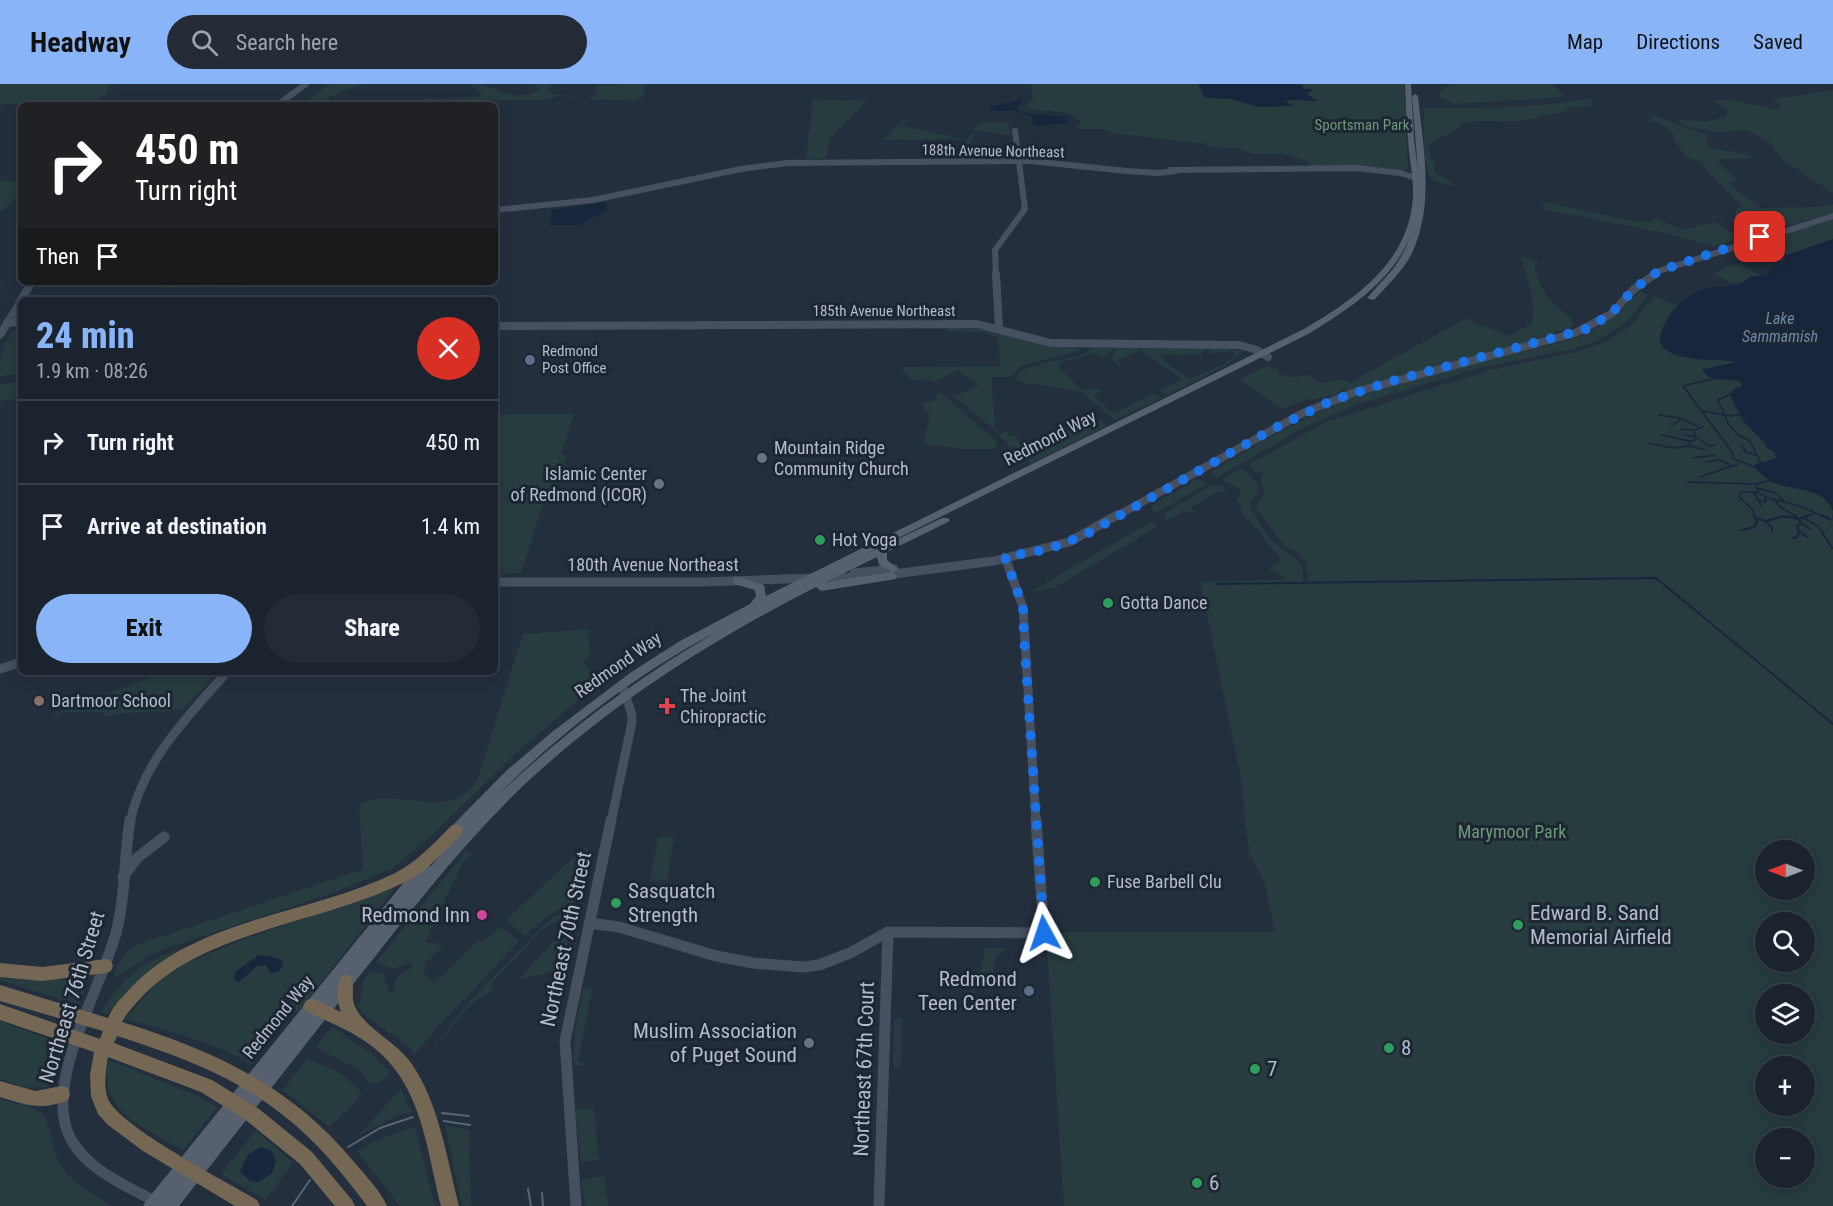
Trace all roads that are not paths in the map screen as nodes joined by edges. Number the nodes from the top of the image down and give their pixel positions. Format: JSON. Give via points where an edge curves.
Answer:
{"nodes":[{"id":1,"x":306,"y":84,"type":"edge"},
{"id":2,"x":1408,"y":84,"type":"edge"},
{"id":3,"x":1414,"y":84,"type":"edge"},
{"id":4,"x":281,"y":102,"type":"edge"},
{"id":5,"x":1016,"y":131,"type":"dead end"},
{"id":6,"x":1020,"y":161,"type":"junction"},
{"id":7,"x":1418,"y":179,"type":"junction"},
{"id":8,"x":498,"y":209,"type":"edge"},
{"id":9,"x":1833,"y":216,"type":"edge"},
{"id":10,"x":18,"y":305,"type":"edge"},
{"id":11,"x":18,"y":322,"type":"edge"},
{"id":12,"x":7,"y":323,"type":"junction"},
{"id":13,"x":498,"y":326,"type":"edge"},
{"id":14,"x":999,"y":327,"type":"junction"},
{"id":15,"x":0,"y":335,"type":"edge"},
{"id":16,"x":1265,"y":355,"type":"junction"},
{"id":17,"x":956,"y":507,"type":"junction"},
{"id":18,"x":928,"y":528,"type":"junction"},
{"id":19,"x":882,"y":552,"type":"junction"},
{"id":20,"x":1005,"y":557,"type":"junction"},
{"id":21,"x":893,"y":573,"type":"junction"},
{"id":22,"x":831,"y":577,"type":"junction"},
{"id":23,"x":810,"y":578,"type":"junction"},
{"id":24,"x":738,"y":581,"type":"junction"},
{"id":25,"x":498,"y":582,"type":"edge"},
{"id":26,"x":800,"y":592,"type":"junction"},
{"id":27,"x":750,"y":608,"type":"junction"},
{"id":28,"x":18,"y":663,"type":"edge"},
{"id":29,"x":0,"y":669,"type":"edge"},
{"id":30,"x":224,"y":675,"type":"edge"},
{"id":31,"x":624,"y":690,"type":"junction"},
{"id":32,"x":456,"y":830,"type":"junction"},
{"id":33,"x":164,"y":837,"type":"dead end"},
{"id":34,"x":122,"y":879,"type":"junction"},
{"id":35,"x":589,"y":923,"type":"junction"},
{"id":36,"x":888,"y":932,"type":"junction"},
{"id":37,"x":106,"y":966,"type":"junction"},
{"id":38,"x":0,"y":970,"type":"edge"},
{"id":39,"x":346,"y":982,"type":"junction"},
{"id":40,"x":0,"y":993,"type":"edge"},
{"id":41,"x":317,"y":1009,"type":"junction"},
{"id":42,"x":0,"y":1012,"type":"edge"},
{"id":43,"x":364,"y":1032,"type":"junction"},
{"id":44,"x":0,"y":1089,"type":"edge"},
{"id":45,"x":62,"y":1094,"type":"junction"},
{"id":46,"x":343,"y":1202,"type":"edge"},
{"id":47,"x":160,"y":1205,"type":"edge"},
{"id":48,"x":251,"y":1206,"type":"edge"},
{"id":49,"x":378,"y":1206,"type":"edge"},
{"id":50,"x":450,"y":1206,"type":"edge"},
{"id":51,"x":576,"y":1206,"type":"edge"},
{"id":52,"x":879,"y":1206,"type":"edge"}],
"edges":[{"from":1,"to":4,"type":"street"},
{"from":2,"to":7,"type":"main road"},
{"from":3,"to":7,"type":"main road"},
{"from":5,"to":6,"type":"street"},
{"from":6,"to":7,"type":"street","name":"188th Avenue Northeast","via":[[1155,172],[1356,170]]},
{"from":6,"to":8,"type":"street","name":"188th Avenue Northeast","via":[[787,163],[628,194]]},
{"from":6,"to":14,"type":"street","via":[[1025,209],[998,243],[993,257]]},
{"from":7,"to":16,"type":"main road","via":[[1404,244],[1375,286],[1343,310]]},
{"from":9,"to":20,"type":"street","name":"180th Avenue Northeast","via":[[1659,271],[1634,289],[1610,315],[1575,333],[1331,401],[1273,429],[1085,535],[1049,549]]},
{"from":10,"to":12,"type":"street"},
{"from":11,"to":12,"type":"street"},
{"from":12,"to":15,"type":"street"},
{"from":13,"to":14,"type":"street","name":"185th Avenue Northeast"},
{"from":14,"to":16,"type":"street","name":"185th Avenue Northeast","via":[[1050,344],[1239,345]]},
{"from":16,"to":17,"type":"main road","name":"Redmond Way"},
{"from":16,"to":18,"type":"main road","name":"Redmond Way"},
{"from":17,"to":18,"type":"main road"},
{"from":17,"to":23,"type":"main road","name":"Redmond Way"},
{"from":18,"to":19,"type":"main road","name":"Redmond Way"},
{"from":19,"to":21,"type":"main road","via":[[882,562]]},
{"from":19,"to":22,"type":"main road","name":"Redmond Way"},
{"from":20,"to":21,"type":"street","name":"180th Avenue Northeast"},
{"from":20,"to":36,"type":"street","via":[[1024,616],[1044,933]]},
{"from":21,"to":22,"type":"street","name":"180th Avenue Northeast"},
{"from":21,"to":26,"type":"main road"},
{"from":22,"to":23,"type":"street","name":"180th Avenue Northeast"},
{"from":22,"to":26,"type":"main road","name":"Redmond Way"},
{"from":23,"to":24,"type":"street","name":"180th Avenue Northeast"},
{"from":23,"to":27,"type":"main road","name":"Redmond Way"},
{"from":24,"to":25,"type":"street","name":"180th Avenue Northeast"},
{"from":24,"to":27,"type":"main road","via":[[760,590],[760,600]]},
{"from":26,"to":31,"type":"main road","name":"Redmond Way"},
{"from":27,"to":31,"type":"main road","name":"Redmond Way","via":[[684,644]]},
{"from":28,"to":29,"type":"street"},
{"from":30,"to":34,"type":"street","name":"Northeast 76th Street","via":[[180,724],[147,773],[129,820]]},
{"from":31,"to":32,"type":"main road","name":"Redmond Way","via":[[533,754]]},
{"from":31,"to":35,"type":"street","name":"Northeast 70th Street","via":[[632,722]]},
{"from":31,"to":39,"type":"main road","name":"Redmond Way","via":[[482,818]]},
{"from":32,"to":41,"type":"main road","name":"Redmond Way","via":[[399,896]]},
{"from":32,"to":48,"type":"highway","via":[[401,877],[206,946],[159,972],[139,988],[112,1024],[97,1073],[103,1108],[112,1119],[161,1152]]},
{"from":33,"to":34,"type":"street","via":[[137,858]]},
{"from":34,"to":37,"type":"street","name":"Northeast 76th Street","via":[[118,923]]},
{"from":35,"to":36,"type":"street","via":[[619,927],[716,956],[803,967],[850,953]]},
{"from":35,"to":51,"type":"street","name":"Northeast 70th Street","via":[[565,1041]]},
{"from":36,"to":52,"type":"street","name":"Northeast 67th Court"},
{"from":37,"to":38,"type":"highway","via":[[42,974]]},
{"from":37,"to":45,"type":"street","name":"Northeast 76th Street","via":[[69,1064]]},
{"from":39,"to":41,"type":"main road","name":"Redmond Way"},
{"from":39,"to":43,"type":"highway","via":[[346,1006]]},
{"from":40,"to":49,"type":"highway","via":[[143,1037],[221,1067],[297,1115],[356,1176]]},
{"from":41,"to":43,"type":"highway"},
{"from":41,"to":47,"type":"main road","name":"Redmond Way"},
{"from":42,"to":46,"type":"highway","via":[[206,1086],[253,1115],[306,1158]]},
{"from":43,"to":50,"type":"highway","via":[[385,1047],[408,1072],[428,1117]]},
{"from":44,"to":45,"type":"highway","via":[[35,1099]]},
{"from":45,"to":47,"type":"street","name":"Northeast 76th Street","via":[[63,1123],[75,1149]]}]}
